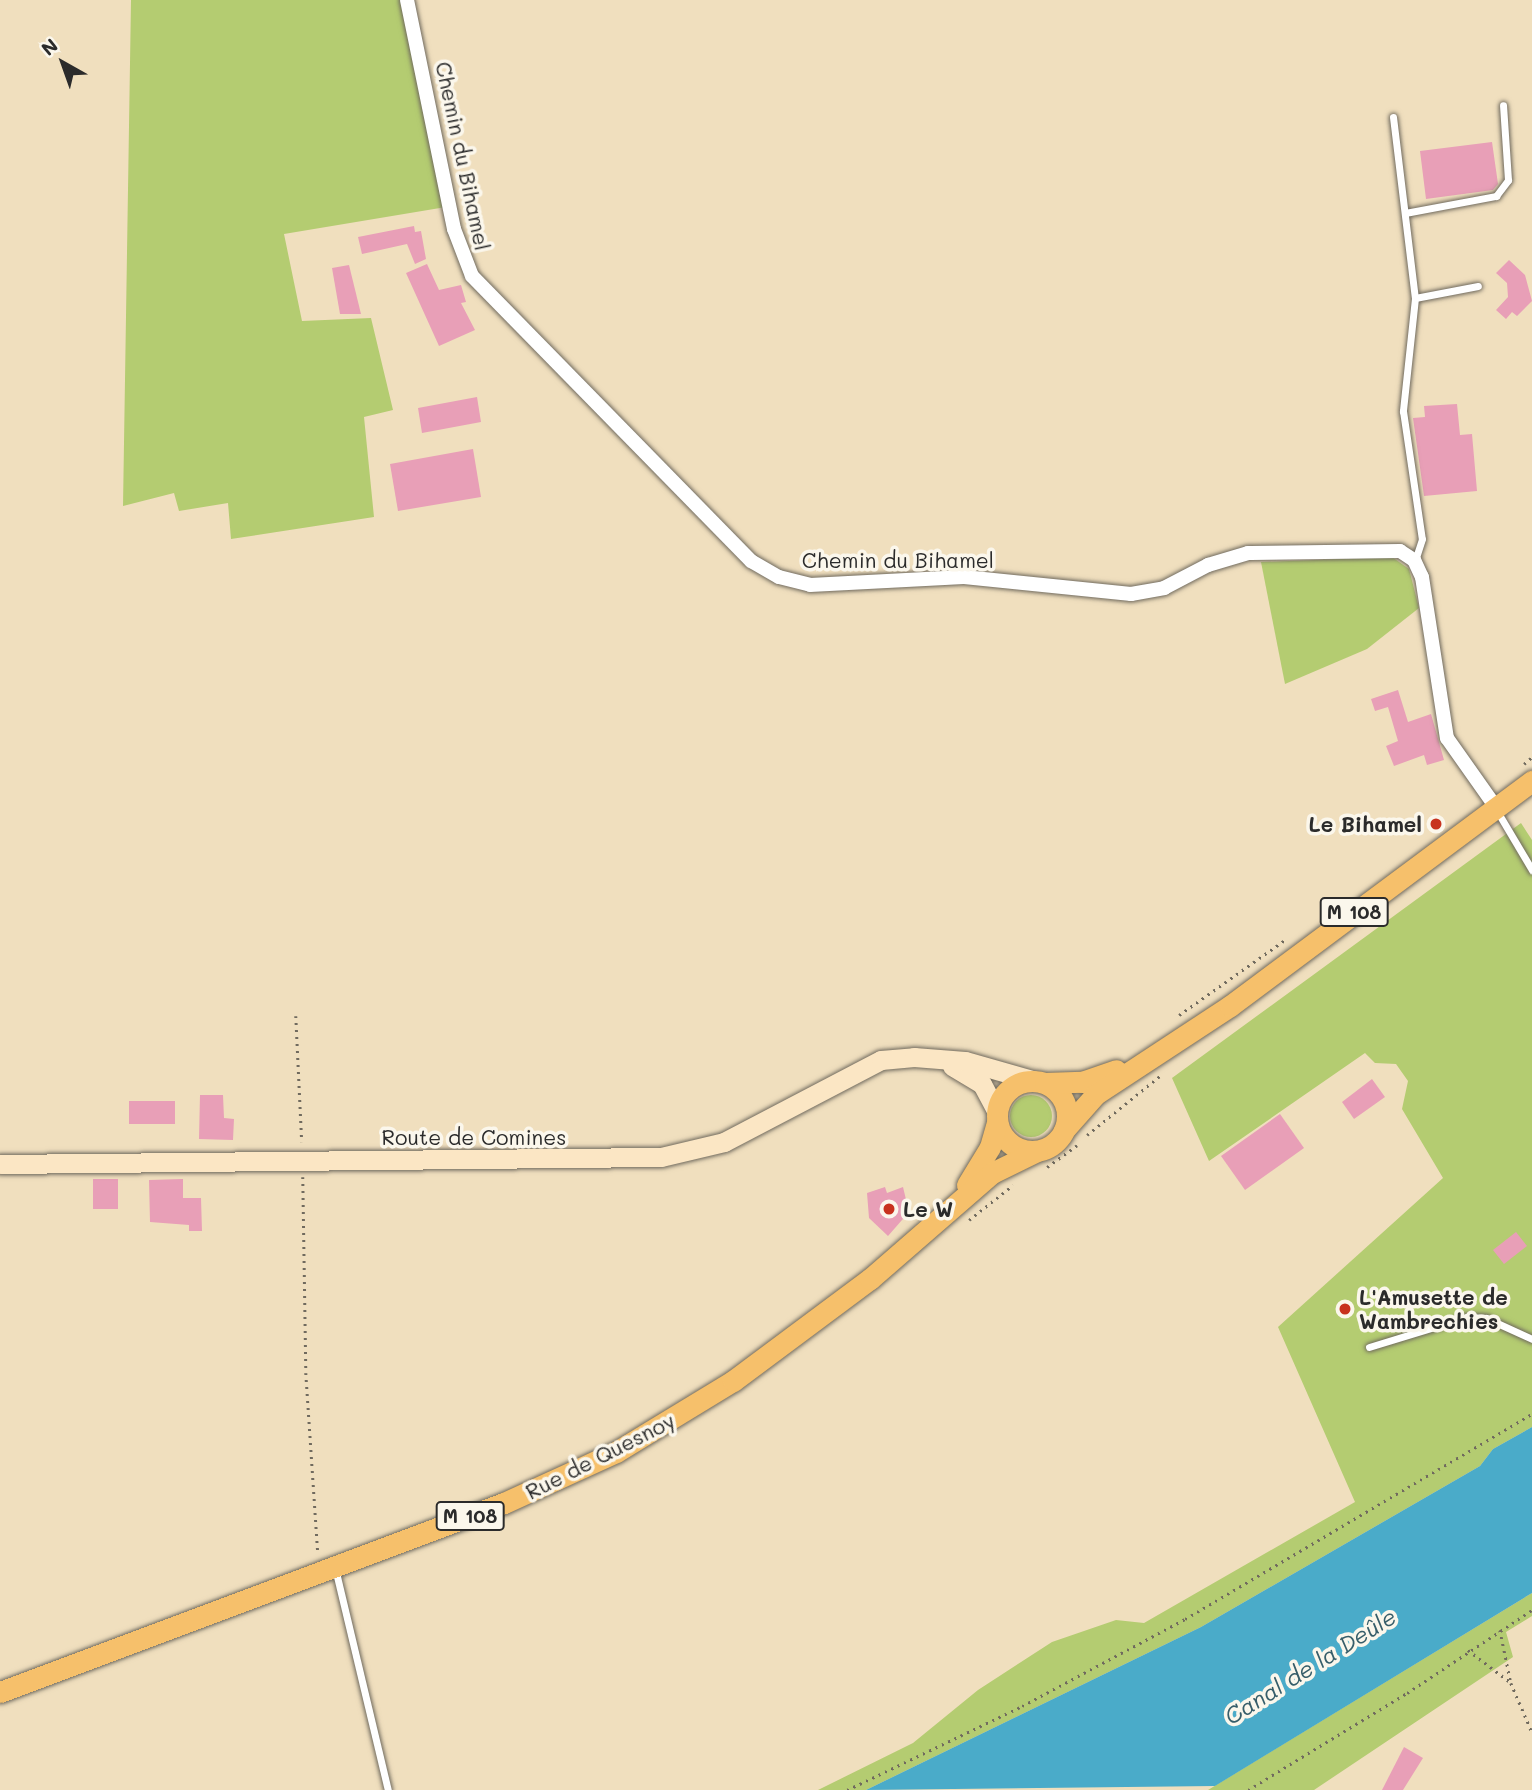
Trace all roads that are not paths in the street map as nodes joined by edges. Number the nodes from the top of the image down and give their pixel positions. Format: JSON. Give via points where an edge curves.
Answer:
{"nodes":[{"id":1,"x":407,"y":0,"type":"edge"},
{"id":2,"x":1503,"y":105,"type":"dead end"},
{"id":3,"x":1393,"y":117,"type":"dead end"},
{"id":4,"x":1405,"y":213,"type":"junction"},
{"id":5,"x":1478,"y":286,"type":"dead end"},
{"id":6,"x":1415,"y":298,"type":"junction"},
{"id":7,"x":1414,"y":561,"type":"junction"},
{"id":8,"x":1524,"y":775,"type":"edge"},
{"id":9,"x":1495,"y":806,"type":"junction"},
{"id":10,"x":1532,"y":870,"type":"edge"},
{"id":11,"x":1175,"y":1043,"type":"junction"},
{"id":12,"x":925,"y":1057,"type":"junction"},
{"id":13,"x":1040,"y":1082,"type":"junction"},
{"id":14,"x":997,"y":1117,"type":"junction"},
{"id":15,"x":1064,"y":1130,"type":"junction"},
{"id":16,"x":1038,"y":1161,"type":"junction"},
{"id":17,"x":0,"y":1164,"type":"edge"},
{"id":18,"x":954,"y":1204,"type":"junction"},
{"id":19,"x":1532,"y":1339,"type":"edge"},
{"id":20,"x":1369,"y":1348,"type":"dead end"},
{"id":21,"x":328,"y":1560,"type":"junction"},
{"id":22,"x":0,"y":1692,"type":"edge"},
{"id":23,"x":388,"y":1790,"type":"edge"}],
"edges":[{"from":1,"to":7,"type":"street","name":"Chemin du Bihamel","via":[[454,229],[472,276],[760,568],[810,584],[964,577],[1116,594],[1154,591],[1217,561],[1248,553],[1392,550]]},
{"from":2,"to":4,"type":"lane","via":[[1508,180],[1496,196]]},
{"from":3,"to":4,"type":"lane"},
{"from":4,"to":6,"type":"lane"},
{"from":5,"to":6,"type":"lane"},
{"from":6,"to":7,"type":"lane","via":[[1403,411],[1422,539]]},
{"from":7,"to":9,"type":"street","via":[[1426,600],[1447,738]]},
{"from":8,"to":9,"type":"main road","number":"M 108"},
{"from":9,"to":10,"type":"lane","via":[[1504,829]]},
{"from":9,"to":11,"type":"main road","number":"M 108"},
{"from":11,"to":13,"type":"main road","number":"M 108","via":[[1091,1080]]},
{"from":11,"to":15,"type":"main road","number":"M 108","via":[[1087,1101]]},
{"from":12,"to":13,"type":"street","name":"Route de Comines","via":[[965,1061]]},
{"from":12,"to":14,"type":"street","name":"Route de Comines","via":[[973,1076],[991,1095]]},
{"from":12,"to":17,"type":"street","name":"Route de Comines","via":[[881,1060],[858,1069],[747,1131],[687,1154]]},
{"from":13,"to":14,"type":"main road","via":[[1007,1090]]},
{"from":13,"to":15,"type":"main road","via":[[1063,1100]]},
{"from":14,"to":16,"type":"main road","via":[[1009,1143]]},
{"from":14,"to":18,"type":"main road","name":"Rue de Quesnoy","number":"M 108","via":[[981,1165]]},
{"from":15,"to":16,"type":"main road"},
{"from":16,"to":18,"type":"main road","name":"Rue de Quesnoy","number":"M 108","via":[[1010,1161]]},
{"from":18,"to":21,"type":"main road","name":"Rue de Quesnoy","number":"M 108","via":[[853,1292],[733,1381],[656,1430],[540,1488]]},
{"from":19,"to":20,"type":"lane","via":[[1486,1318],[1466,1317]]},
{"from":21,"to":22,"type":"main road","name":"Rue de Quesnoy","number":"M 108"},
{"from":21,"to":23,"type":"lane"}]}
